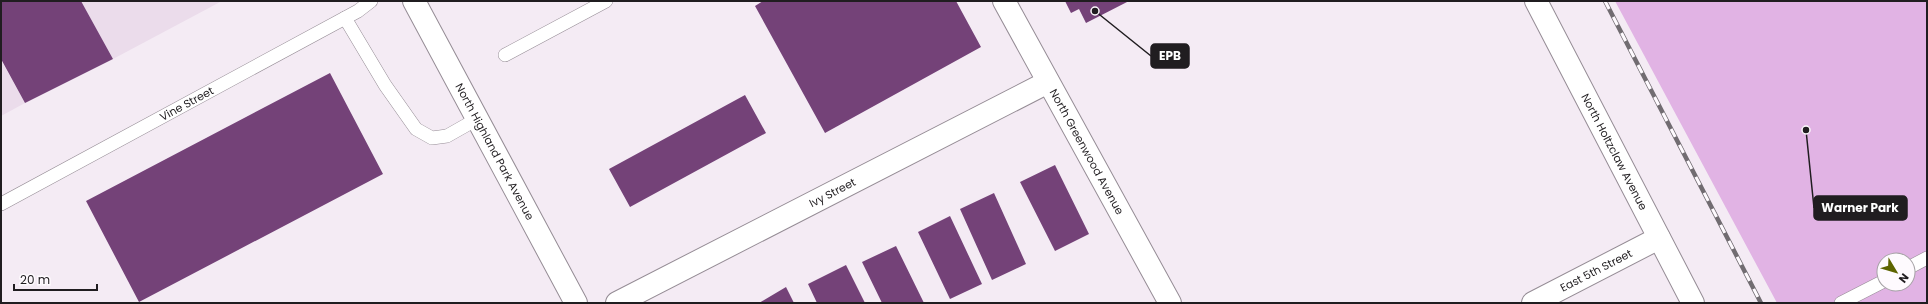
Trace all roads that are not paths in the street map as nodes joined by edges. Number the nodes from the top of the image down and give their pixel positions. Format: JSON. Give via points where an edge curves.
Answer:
{"nodes":[{"id":1,"x":371,"y":1,"type":"edge"},
{"id":2,"x":414,"y":1,"type":"edge"},
{"id":3,"x":606,"y":1,"type":"edge"},
{"id":4,"x":1004,"y":1,"type":"edge"},
{"id":5,"x":1536,"y":1,"type":"edge"},
{"id":6,"x":344,"y":18,"type":"junction"},
{"id":7,"x":505,"y":55,"type":"dead end"},
{"id":8,"x":1048,"y":82,"type":"junction"},
{"id":9,"x":477,"y":119,"type":"junction"},
{"id":10,"x":1,"y":204,"type":"edge"},
{"id":11,"x":1659,"y":238,"type":"junction"},
{"id":12,"x":1927,"y":258,"type":"edge"},
{"id":13,"x":1916,"y":264,"type":"edge"},
{"id":14,"x":1876,"y":285,"type":"edge"},
{"id":15,"x":576,"y":303,"type":"edge"},
{"id":16,"x":617,"y":303,"type":"edge"},
{"id":17,"x":1170,"y":303,"type":"edge"},
{"id":18,"x":1533,"y":303,"type":"edge"},
{"id":19,"x":1693,"y":303,"type":"edge"},
{"id":20,"x":1841,"y":303,"type":"edge"}],
"edges":[{"from":1,"to":6,"type":"lane","name":"Vine Street"},
{"from":2,"to":9,"type":"street","name":"North Highland Park Avenue"},
{"from":3,"to":7,"type":"lane"},
{"from":4,"to":8,"type":"street","name":"North Greenwood Avenue"},
{"from":5,"to":11,"type":"street","name":"North Holtzclaw Avenue"},
{"from":6,"to":9,"type":"lane","via":[[416,130],[432,138],[447,136]]},
{"from":6,"to":10,"type":"lane","name":"Vine Street"},
{"from":8,"to":16,"type":"street","name":"Ivy Street"},
{"from":8,"to":17,"type":"street","name":"North Greenwood Avenue"},
{"from":9,"to":15,"type":"street","name":"North Highland Park Avenue"},
{"from":11,"to":18,"type":"street","name":"East 5th Street"},
{"from":11,"to":19,"type":"street","name":"North Holtzclaw Avenue"},
{"from":12,"to":13,"type":"lane"},
{"from":14,"to":20,"type":"lane"}]}
